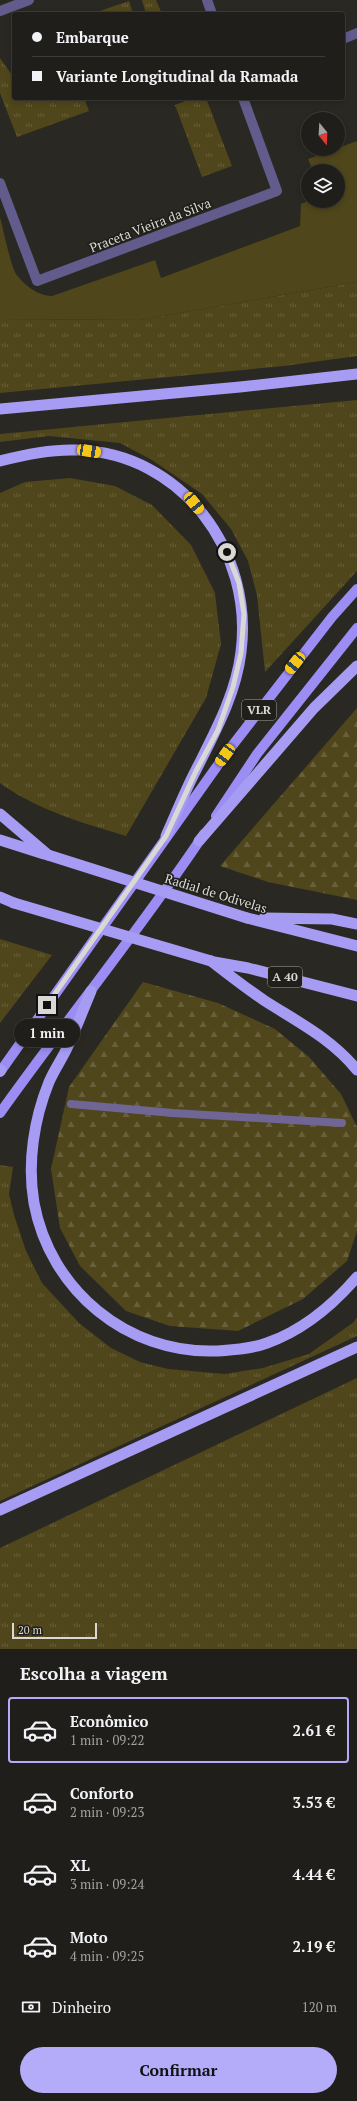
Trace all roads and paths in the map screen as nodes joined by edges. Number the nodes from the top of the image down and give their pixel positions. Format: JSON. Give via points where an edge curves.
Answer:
{"nodes":[{"id":1,"x":29,"y":0,"type":"edge"},
{"id":2,"x":207,"y":0,"type":"edge"},
{"id":3,"x":0,"y":11,"type":"edge"},
{"id":4,"x":211,"y":12,"type":"edge"},
{"id":5,"x":357,"y":33,"type":"edge"},
{"id":6,"x":345,"y":37,"type":"edge"},
{"id":7,"x":244,"y":100,"type":"edge"},
{"id":8,"x":0,"y":183,"type":"edge"},
{"id":9,"x":357,"y":374,"type":"edge"},
{"id":10,"x":0,"y":409,"type":"edge"},
{"id":11,"x":0,"y":461,"type":"edge"},
{"id":12,"x":357,"y":589,"type":"edge"},
{"id":13,"x":357,"y":628,"type":"edge"},
{"id":14,"x":357,"y":666,"type":"edge"},
{"id":15,"x":0,"y":814,"type":"edge"},
{"id":16,"x":166,"y":836,"type":"junction"},
{"id":17,"x":0,"y":840,"type":"edge"},
{"id":18,"x":199,"y":841,"type":"junction"},
{"id":19,"x":48,"y":855,"type":"junction"},
{"id":20,"x":0,"y":897,"type":"edge"},
{"id":21,"x":14,"y":903,"type":"junction"},
{"id":22,"x":0,"y":904,"type":"edge"},
{"id":23,"x":247,"y":918,"type":"junction"},
{"id":24,"x":357,"y":924,"type":"edge"},
{"id":25,"x":357,"y":946,"type":"edge"},
{"id":26,"x":211,"y":961,"type":"junction"},
{"id":27,"x":91,"y":991,"type":"junction"},
{"id":28,"x":357,"y":996,"type":"edge"},
{"id":29,"x":357,"y":1070,"type":"edge"},
{"id":30,"x":0,"y":1071,"type":"edge"},
{"id":31,"x":0,"y":1113,"type":"edge"},
{"id":32,"x":357,"y":1277,"type":"edge"},
{"id":33,"x":357,"y":1346,"type":"edge"},
{"id":34,"x":0,"y":1510,"type":"edge"}],
"edges":[{"from":1,"to":3,"type":"street"},
{"from":2,"to":4,"type":"street"},
{"from":5,"to":6,"type":"street"},
{"from":7,"to":8,"type":"street","name":"Praceta Vieira da Silva","via":[[278,191],[37,281]]},
{"from":9,"to":10,"type":"highway"},
{"from":11,"to":16,"type":"highway","via":[[36,452],[78,450],[112,455],[144,466],[172,483],[194,503],[211,523],[227,552],[239,583],[244,614],[241,653],[233,687],[218,730]]},
{"from":12,"to":16,"type":"main road","number":"VLR","via":[[277,686]]},
{"from":13,"to":18,"type":"main road","number":"VLR","via":[[257,754]]},
{"from":14,"to":18,"type":"highway","via":[[314,708]]},
{"from":15,"to":19,"type":"highway"},
{"from":16,"to":30,"type":"main road","number":"VLR"},
{"from":17,"to":19,"type":"highway","name":"Radial de Odivelas"},
{"from":18,"to":27,"type":"main road","number":"VLR"},
{"from":19,"to":23,"type":"highway","name":"Radial de Odivelas","bridge":true},
{"from":20,"to":21,"type":"highway","number":"A 40"},
{"from":21,"to":22,"type":"highway"},
{"from":21,"to":26,"type":"highway","number":"A 40","bridge":true},
{"from":23,"to":24,"type":"highway","via":[[332,919]]},
{"from":23,"to":25,"type":"highway","name":"Radial de Odivelas"},
{"from":26,"to":28,"type":"highway","number":"A 40"},
{"from":26,"to":29,"type":"highway","via":[[261,998],[318,1033],[345,1055]]},
{"from":27,"to":31,"type":"main road","via":[[50,1042]]},
{"from":27,"to":32,"type":"highway","via":[[67,1048],[49,1081],[38,1112],[32,1169],[34,1202],[42,1232],[54,1261],[71,1285],[89,1304],[114,1322],[139,1335],[169,1347],[200,1351],[232,1350],[266,1344],[316,1318],[341,1296]]},
{"from":33,"to":34,"type":"highway"}]}
